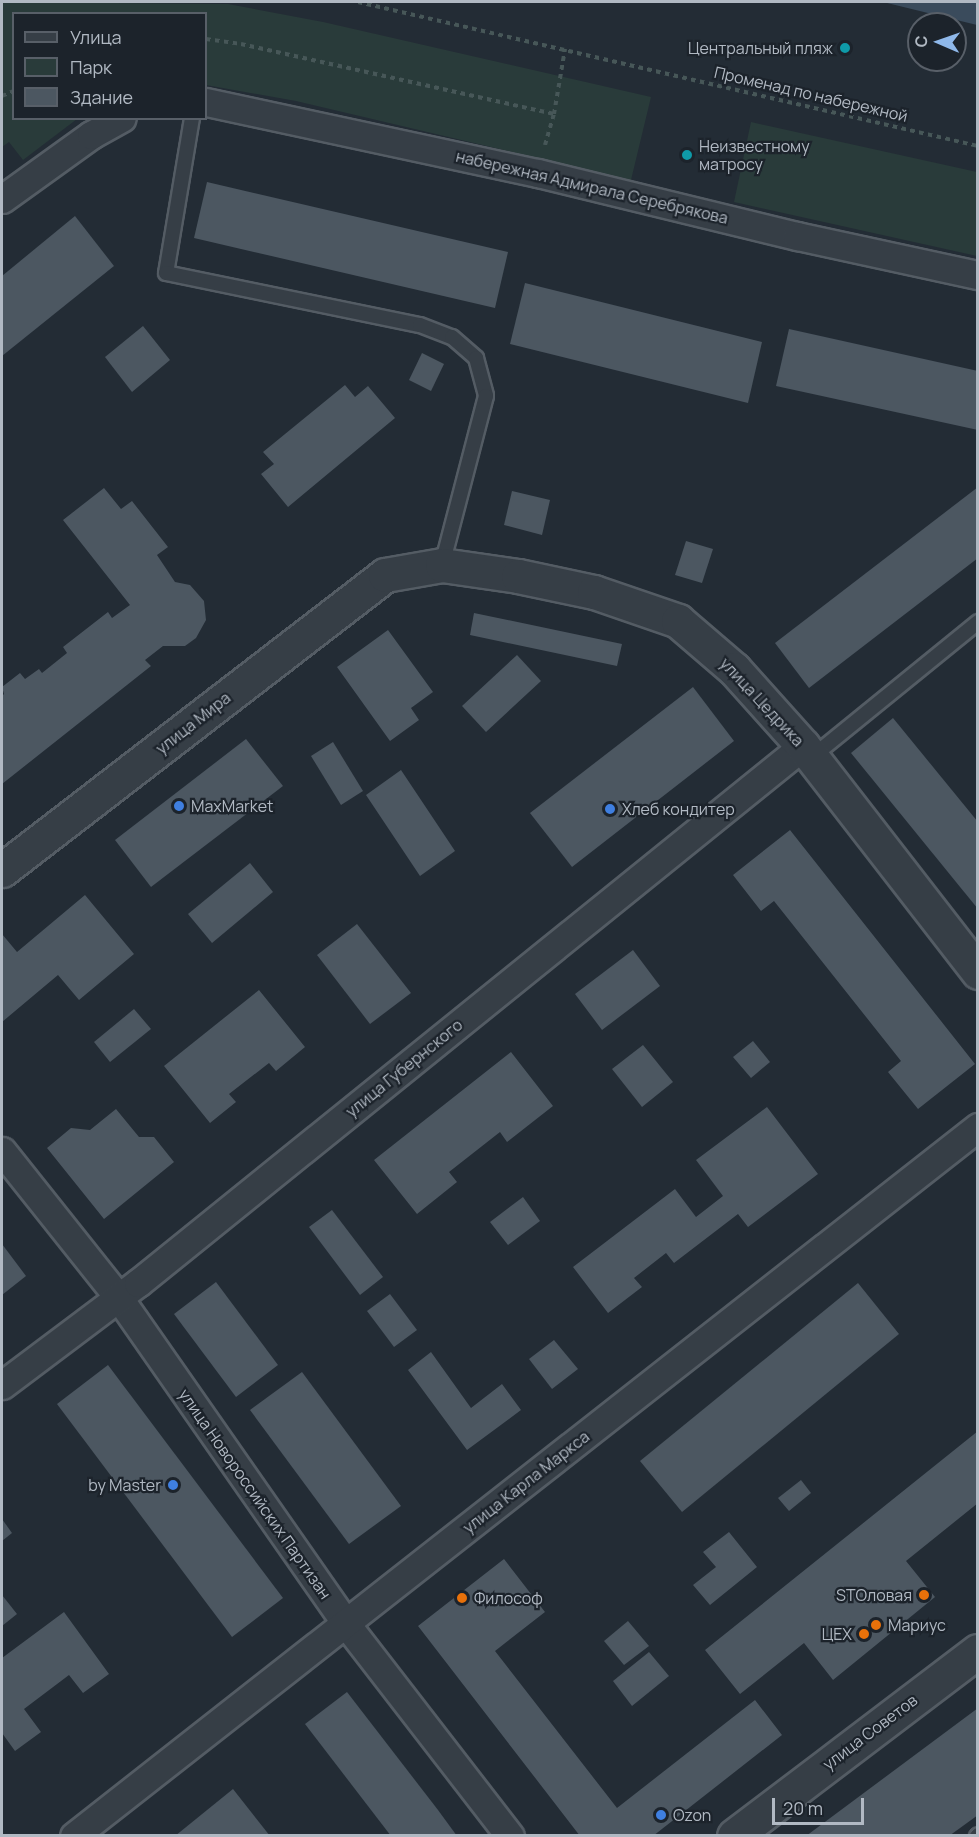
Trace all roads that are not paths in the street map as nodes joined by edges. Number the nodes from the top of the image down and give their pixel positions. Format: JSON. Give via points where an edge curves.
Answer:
{"nodes":[{"id":1,"x":207,"y":102,"type":"edge"},
{"id":2,"x":118,"y":120,"type":"edge"},
{"id":3,"x":192,"y":120,"type":"edge"},
{"id":4,"x":2,"y":199,"type":"edge"},
{"id":5,"x":978,"y":275,"type":"edge"},
{"id":6,"x":442,"y":565,"type":"junction"},
{"id":7,"x":385,"y":575,"type":"joint"},
{"id":8,"x":978,"y":622,"type":"edge"},
{"id":9,"x":808,"y":752,"type":"junction"},
{"id":10,"x":2,"y":870,"type":"edge"},
{"id":11,"x":978,"y":972,"type":"edge"},
{"id":12,"x":978,"y":1127,"type":"edge"},
{"id":13,"x":2,"y":1151,"type":"edge"},
{"id":14,"x":119,"y":1298,"type":"junction"},
{"id":15,"x":2,"y":1386,"type":"edge"},
{"id":16,"x":346,"y":1624,"type":"junction"},
{"id":17,"x":978,"y":1651,"type":"edge"},
{"id":18,"x":74,"y":1836,"type":"edge"},
{"id":19,"x":510,"y":1836,"type":"edge"},
{"id":20,"x":734,"y":1836,"type":"edge"}],
"edges":[{"from":1,"to":5,"type":"street","name":"набережная Адмирала Серебрякова","via":[[538,172],[797,236]]},
{"from":2,"to":4,"type":"street"},
{"from":3,"to":6,"type":"lane","via":[[166,273],[420,325],[452,337],[476,358],[486,396]]},
{"from":6,"to":7,"type":"street","name":"улица Цедрика"},
{"from":6,"to":9,"type":"street","name":"улица Цедрика","via":[[594,592],[678,621],[734,669]]},
{"from":7,"to":10,"type":"street","name":"улица Мира"},
{"from":8,"to":9,"type":"lane"},
{"from":9,"to":11,"type":"street","name":"улица Цедрика"},
{"from":9,"to":14,"type":"street","name":"улица Губернского"},
{"from":12,"to":16,"type":"street","name":"улица Карла Маркса"},
{"from":13,"to":14,"type":"street","name":"улица Новороссийских Партизан"},
{"from":14,"to":15,"type":"street","name":"улица Губернского"},
{"from":14,"to":16,"type":"street","name":"улица Новороссийских Партизан"},
{"from":16,"to":18,"type":"street","name":"улица Карла Маркса"},
{"from":16,"to":19,"type":"street","name":"улица Новороссийских Партизан"},
{"from":17,"to":20,"type":"street","name":"улица Советов"}]}
